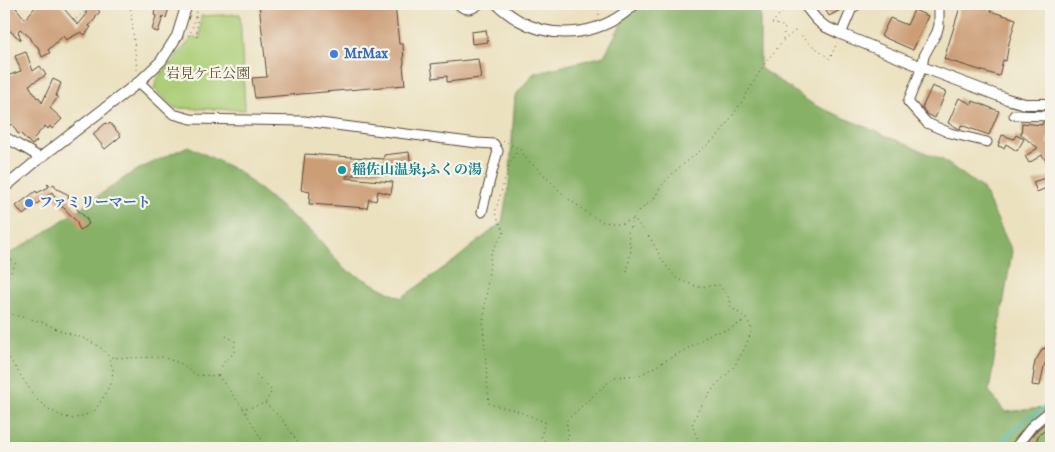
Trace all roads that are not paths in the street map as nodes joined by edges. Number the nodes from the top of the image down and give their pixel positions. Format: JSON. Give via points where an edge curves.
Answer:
{"nodes":[{"id":1,"x":188,"y":4,"type":"edge"},
{"id":2,"x":458,"y":4,"type":"edge"},
{"id":3,"x":497,"y":4,"type":"edge"},
{"id":4,"x":635,"y":4,"type":"edge"},
{"id":5,"x":804,"y":4,"type":"edge"},
{"id":6,"x":860,"y":4,"type":"edge"},
{"id":7,"x":939,"y":4,"type":"edge"},
{"id":8,"x":478,"y":5,"type":"edge"},
{"id":9,"x":841,"y":34,"type":"junction"},
{"id":10,"x":922,"y":67,"type":"junction"},
{"id":11,"x":139,"y":82,"type":"junction"},
{"id":12,"x":1051,"y":104,"type":"edge"},
{"id":13,"x":1014,"y":115,"type":"dead end"},
{"id":14,"x":1051,"y":116,"type":"edge"},
{"id":15,"x":4,"y":136,"type":"edge"},
{"id":16,"x":987,"y":142,"type":"dead end"},
{"id":17,"x":40,"y":158,"type":"junction"},
{"id":18,"x":4,"y":188,"type":"edge"},
{"id":19,"x":482,"y":212,"type":"dead end"},
{"id":20,"x":1051,"y":410,"type":"edge"},
{"id":21,"x":1015,"y":448,"type":"edge"}],
"edges":[{"from":1,"to":11,"type":"street","via":[[177,36],[161,61]]},
{"from":2,"to":8,"type":"street","via":[[466,9]]},
{"from":3,"to":4,"type":"street","via":[[527,25],[553,32],[577,32],[602,26]]},
{"from":5,"to":9,"type":"street","via":[[824,26]]},
{"from":6,"to":9,"type":"street","via":[[852,8]]},
{"from":7,"to":10,"type":"street","via":[[939,25]]},
{"from":9,"to":10,"type":"street"},
{"from":10,"to":12,"type":"street","via":[[1007,99],[1025,104]]},
{"from":10,"to":16,"type":"street","via":[[908,102],[927,123],[950,133]]},
{"from":11,"to":17,"type":"street"},
{"from":11,"to":19,"type":"street","via":[[173,114],[190,119],[304,121],[494,144],[498,151]]},
{"from":13,"to":14,"type":"street"},
{"from":15,"to":17,"type":"street"},
{"from":17,"to":18,"type":"street"},
{"from":20,"to":21,"type":"street","via":[[1033,425]]}]}
